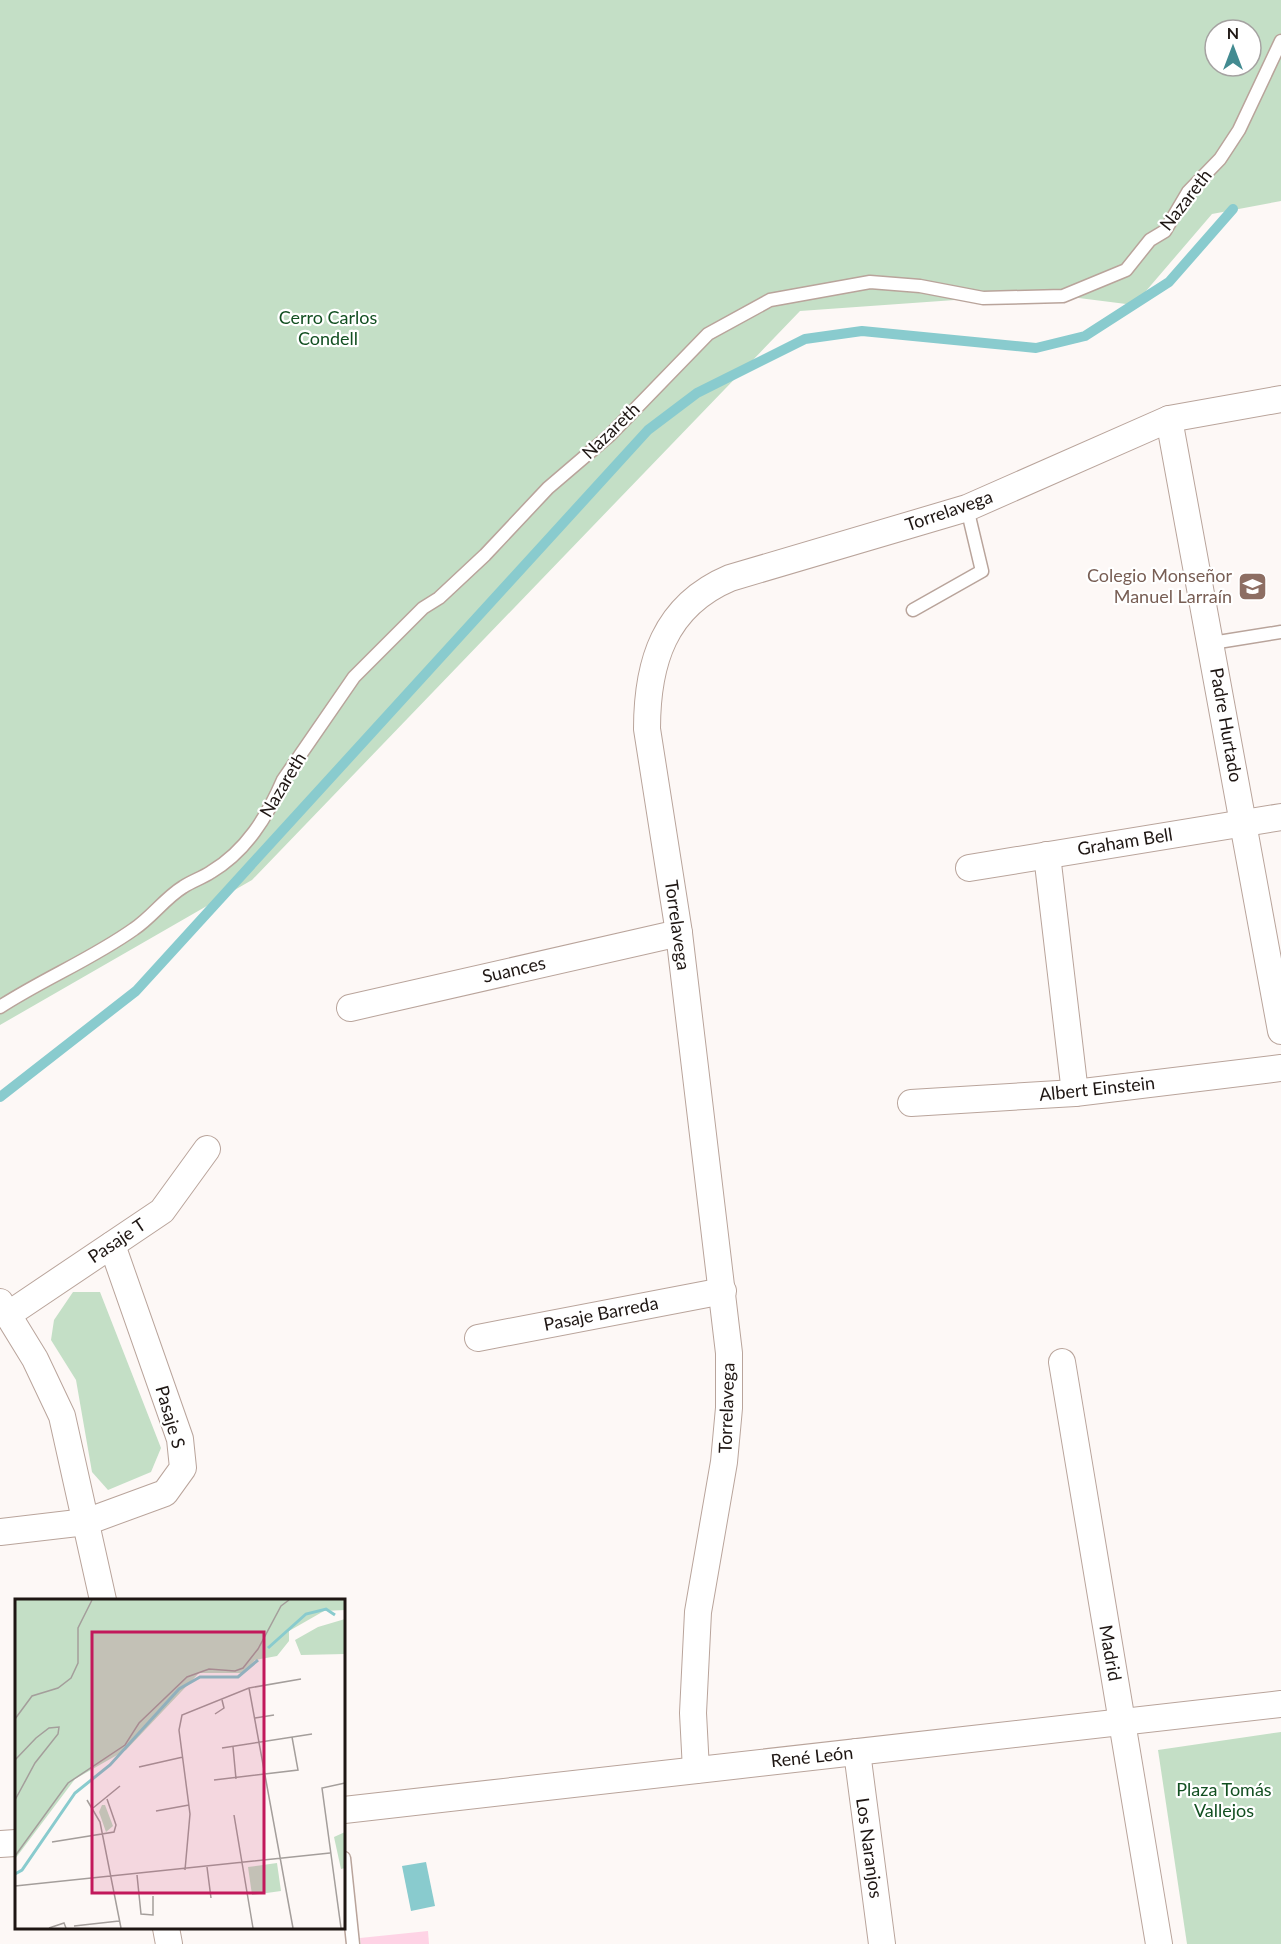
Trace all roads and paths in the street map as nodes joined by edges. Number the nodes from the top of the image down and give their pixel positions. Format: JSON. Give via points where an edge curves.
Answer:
{"nodes":[{"id":1,"x":1281,"y":41,"type":"edge"},
{"id":2,"x":1281,"y":399,"type":"edge"},
{"id":3,"x":1169,"y":419,"type":"junction"},
{"id":4,"x":967,"y":508,"type":"junction"},
{"id":5,"x":913,"y":610,"type":"dead end"},
{"id":6,"x":1281,"y":632,"type":"edge"},
{"id":7,"x":1212,"y":643,"type":"junction"},
{"id":8,"x":1281,"y":817,"type":"edge"},
{"id":9,"x":1243,"y":822,"type":"junction"},
{"id":10,"x":1047,"y":855,"type":"junction"},
{"id":11,"x":969,"y":868,"type":"dead end"},
{"id":12,"x":679,"y":933,"type":"junction"},
{"id":13,"x":0,"y":1007,"type":"edge"},
{"id":14,"x":350,"y":1008,"type":"dead end"},
{"id":15,"x":1281,"y":1031,"type":"edge"},
{"id":16,"x":1281,"y":1068,"type":"edge"},
{"id":17,"x":1075,"y":1093,"type":"junction"},
{"id":18,"x":911,"y":1103,"type":"dead end"},
{"id":19,"x":207,"y":1149,"type":"dead end"},
{"id":20,"x":112,"y":1245,"type":"junction"},
{"id":21,"x":723,"y":1291,"type":"junction"},
{"id":22,"x":4,"y":1308,"type":"edge"},
{"id":23,"x":478,"y":1338,"type":"dead end"},
{"id":24,"x":1062,"y":1362,"type":"dead end"},
{"id":25,"x":86,"y":1522,"type":"junction"},
{"id":26,"x":0,"y":1532,"type":"edge"},
{"id":27,"x":103,"y":1599,"type":"edge"},
{"id":28,"x":1281,"y":1704,"type":"edge"},
{"id":29,"x":1122,"y":1722,"type":"junction"},
{"id":30,"x":857,"y":1752,"type":"junction"},
{"id":31,"x":696,"y":1770,"type":"junction"},
{"id":32,"x":345,"y":1810,"type":"edge"},
{"id":33,"x":15,"y":1843,"type":"edge"},
{"id":34,"x":0,"y":1844,"type":"edge"},
{"id":35,"x":345,"y":1868,"type":"edge"},
{"id":36,"x":166,"y":1929,"type":"edge"},
{"id":37,"x":169,"y":1944,"type":"edge"},
{"id":38,"x":353,"y":1944,"type":"edge"},
{"id":39,"x":882,"y":1944,"type":"edge"},
{"id":40,"x":1159,"y":1944,"type":"edge"}],
"edges":[{"from":1,"to":13,"type":"lane","name":"Nazareth","via":[[1239,130],[1220,159],[1188,192],[1165,231],[1150,240],[1126,270],[1063,296],[983,298],[920,285],[870,282],[770,300],[708,334],[610,435],[548,488],[485,555],[423,608],[354,677],[283,780],[247,845],[212,872],[182,887],[135,929]]},
{"from":2,"to":3,"type":"street","name":"Torrelavega"},
{"from":3,"to":4,"type":"street","name":"Torrelavega"},
{"from":3,"to":7,"type":"street","name":"Padre Hurtado"},
{"from":4,"to":5,"type":"lane","via":[[982,571]]},
{"from":4,"to":12,"type":"street","name":"Torrelavega","via":[[730,579],[700,594],[675,620],[651,676],[647,729]]},
{"from":6,"to":7,"type":"lane"},
{"from":7,"to":9,"type":"street","name":"Padre Hurtado"},
{"from":8,"to":9,"type":"street","name":"Graham Bell"},
{"from":9,"to":10,"type":"street","name":"Graham Bell"},
{"from":9,"to":15,"type":"street","name":"Padre Hurtado"},
{"from":10,"to":11,"type":"street","name":"Graham Bell"},
{"from":10,"to":17,"type":"street"},
{"from":12,"to":14,"type":"street","name":"Suances"},
{"from":12,"to":21,"type":"street","name":"Torrelavega"},
{"from":16,"to":17,"type":"street","name":"Albert Einstein"},
{"from":17,"to":18,"type":"street","name":"Albert Einstein"},
{"from":19,"to":20,"type":"street","name":"Pasaje T","via":[[162,1211]]},
{"from":20,"to":22,"type":"street","name":"Pasaje T"},
{"from":20,"to":25,"type":"street","name":"Pasaje S","via":[[180,1439],[183,1468],[165,1493]]},
{"from":21,"to":23,"type":"street","name":"Pasaje Barreda"},
{"from":21,"to":31,"type":"street","name":"Torrelavega","via":[[729,1408],[724,1462],[698,1612],[693,1713]]},
{"from":22,"to":25,"type":"street","via":[[35,1359],[62,1416]]},
{"from":24,"to":29,"type":"street","name":"Madrid"},
{"from":25,"to":26,"type":"street","name":"Pasaje S"},
{"from":25,"to":27,"type":"street"},
{"from":28,"to":29,"type":"street","name":"René León"},
{"from":29,"to":30,"type":"street","name":"René León"},
{"from":29,"to":40,"type":"street","name":"Madrid"},
{"from":30,"to":31,"type":"street","name":"René León"},
{"from":30,"to":39,"type":"street","name":"Los Naranjos"},
{"from":31,"to":32,"type":"street","name":"René León"},
{"from":33,"to":34,"type":"street"},
{"from":35,"to":38,"type":"lane"},
{"from":36,"to":37,"type":"street"}]}
